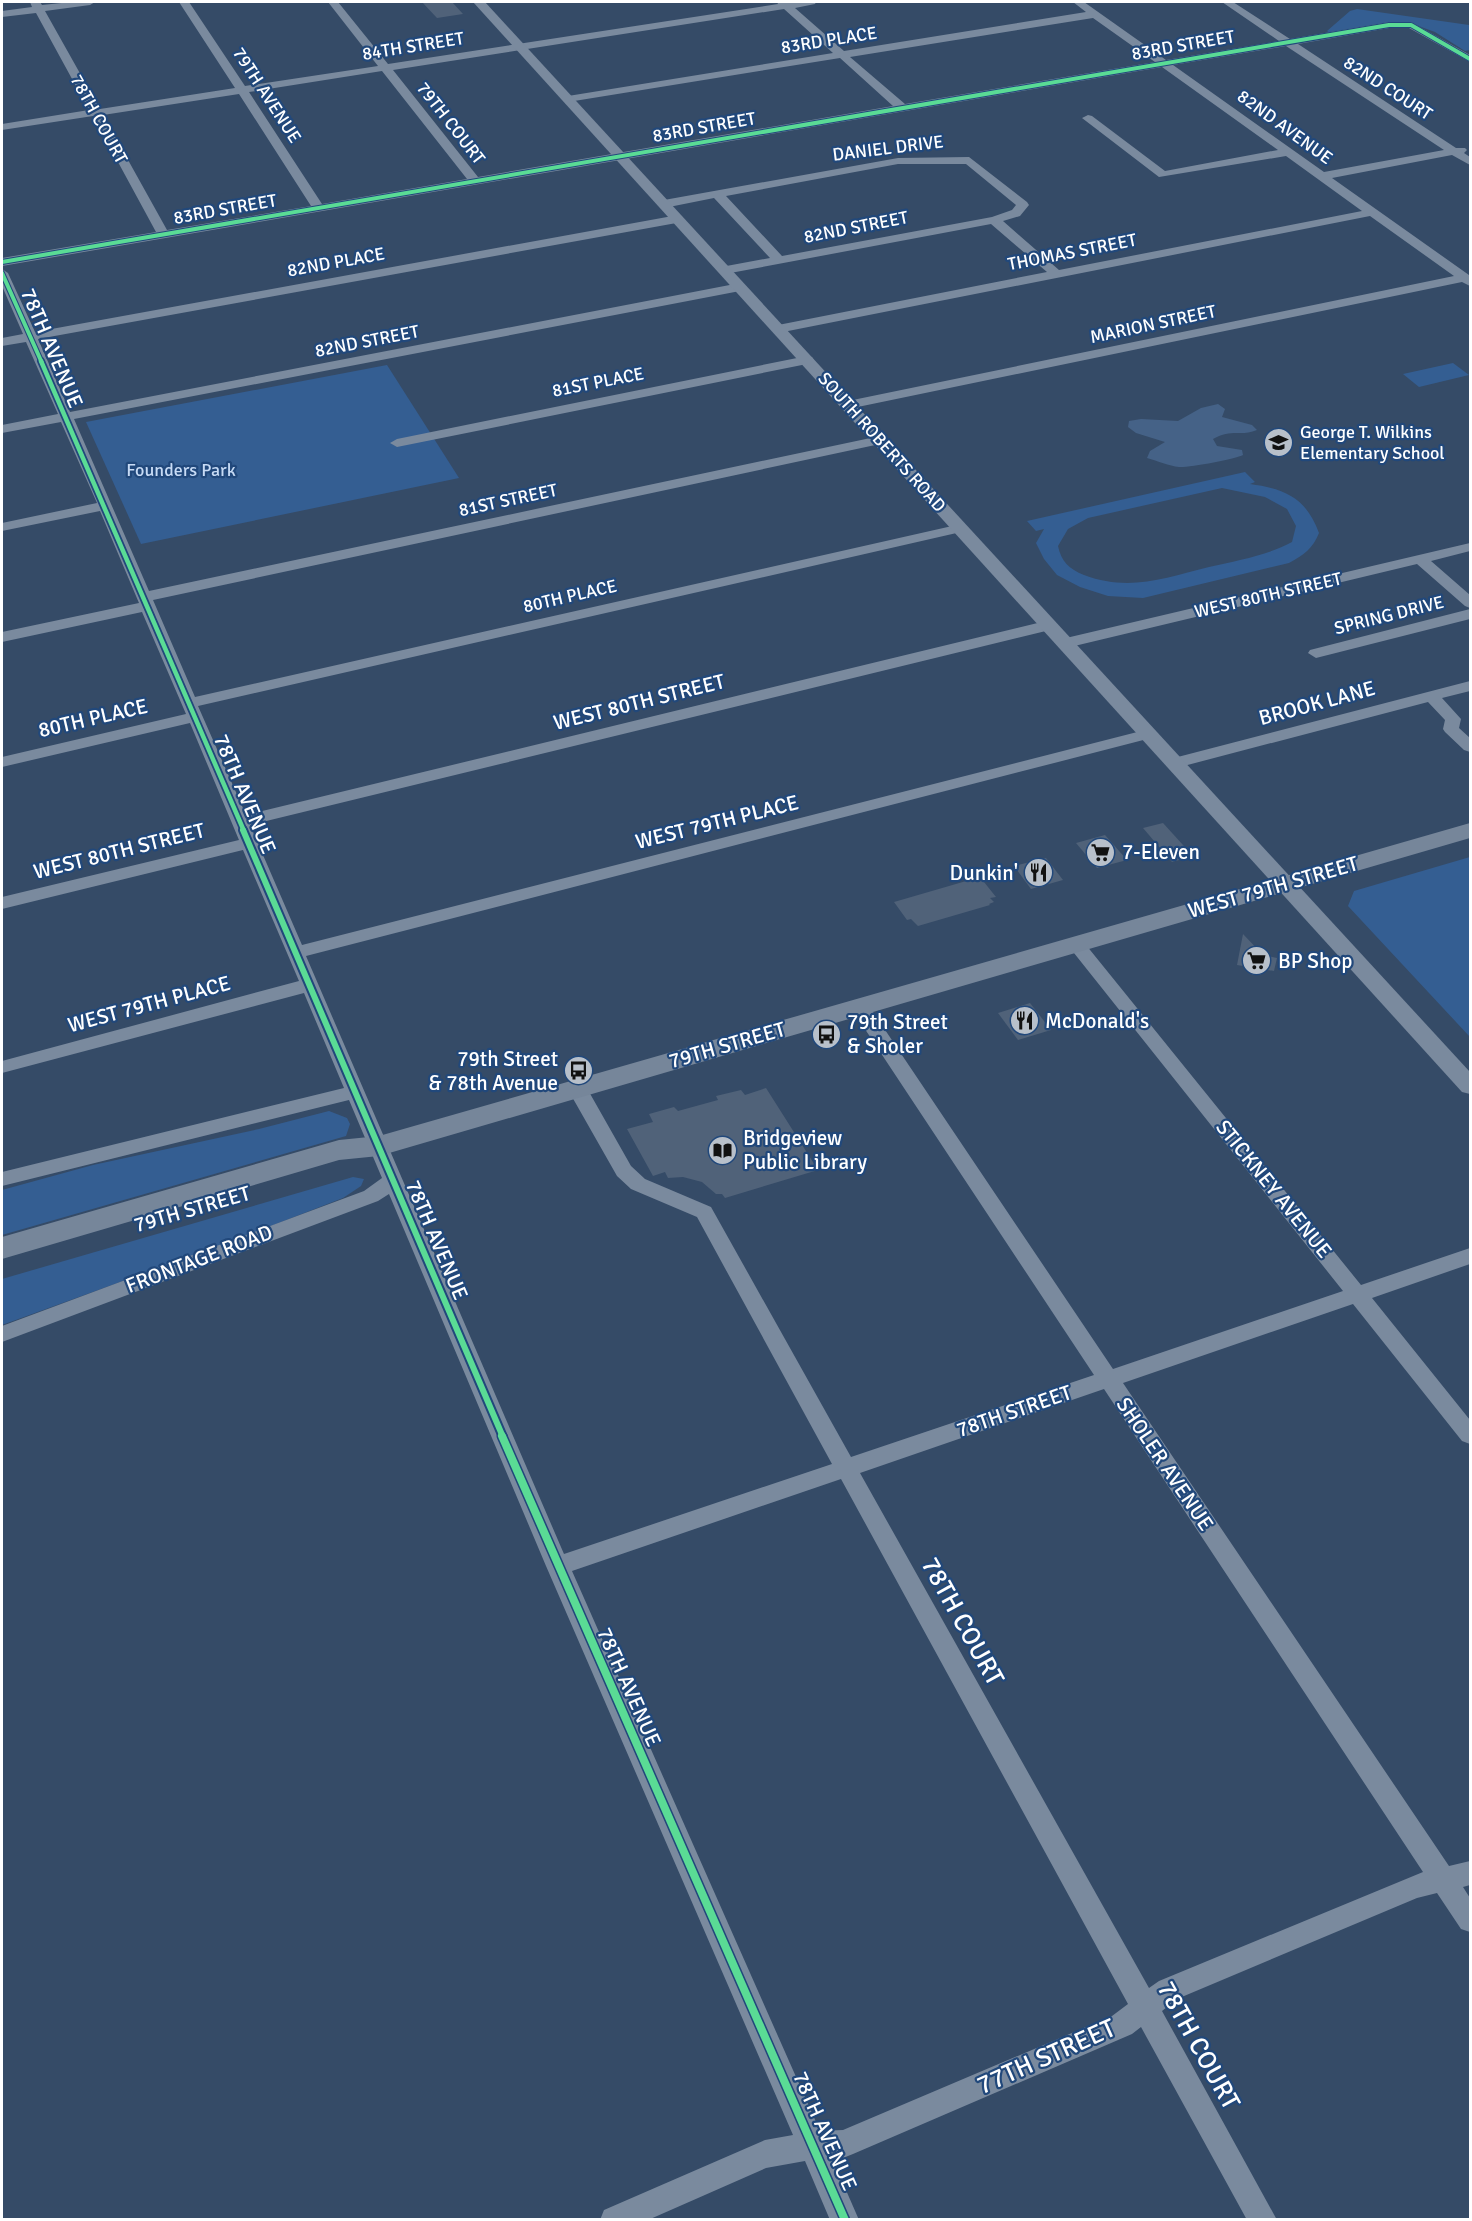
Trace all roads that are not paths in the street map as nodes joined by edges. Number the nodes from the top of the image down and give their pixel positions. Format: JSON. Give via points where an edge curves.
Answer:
{"nodes":[{"id":1,"x":90,"y":2,"type":"edge"},
{"id":2,"x":184,"y":2,"type":"edge"},
{"id":3,"x":333,"y":2,"type":"edge"},
{"id":4,"x":479,"y":2,"type":"edge"},
{"id":5,"x":811,"y":2,"type":"edge"},
{"id":6,"x":1078,"y":2,"type":"edge"},
{"id":7,"x":1227,"y":2,"type":"edge"},
{"id":8,"x":784,"y":3,"type":"edge"},
{"id":9,"x":37,"y":5,"type":"edge"},
{"id":10,"x":2,"y":14,"type":"edge"},
{"id":11,"x":1096,"y":14,"type":"junction"},
{"id":12,"x":1289,"y":42,"type":"junction"},
{"id":13,"x":520,"y":46,"type":"junction"},
{"id":14,"x":843,"y":55,"type":"junction"},
{"id":15,"x":1470,"y":59,"type":"edge"},
{"id":16,"x":1165,"y":63,"type":"junction"},
{"id":17,"x":387,"y":67,"type":"junction"},
{"id":18,"x":242,"y":90,"type":"junction"},
{"id":19,"x":568,"y":99,"type":"junction"},
{"id":20,"x":902,"y":108,"type":"junction"},
{"id":21,"x":95,"y":112,"type":"junction"},
{"id":22,"x":1088,"y":118,"type":"dead end"},
{"id":23,"x":2,"y":127,"type":"edge"},
{"id":24,"x":1470,"y":148,"type":"edge"},
{"id":25,"x":1288,"y":152,"type":"junction"},
{"id":26,"x":1454,"y":152,"type":"junction"},
{"id":27,"x":621,"y":157,"type":"junction"},
{"id":28,"x":1470,"y":162,"type":"edge"},
{"id":29,"x":1323,"y":176,"type":"junction"},
{"id":30,"x":475,"y":182,"type":"junction"},
{"id":31,"x":717,"y":194,"type":"junction"},
{"id":32,"x":664,"y":204,"type":"junction"},
{"id":33,"x":319,"y":208,"type":"junction"},
{"id":34,"x":1373,"y":212,"type":"junction"},
{"id":35,"x":678,"y":219,"type":"junction"},
{"id":36,"x":994,"y":220,"type":"junction"},
{"id":37,"x":164,"y":235,"type":"junction"},
{"id":38,"x":779,"y":260,"type":"junction"},
{"id":39,"x":2,"y":262,"type":"edge"},
{"id":40,"x":725,"y":270,"type":"junction"},
{"id":41,"x":2,"y":273,"type":"edge"},
{"id":42,"x":1056,"y":274,"type":"junction"},
{"id":43,"x":1468,"y":280,"type":"edge"},
{"id":44,"x":740,"y":287,"type":"junction"},
{"id":45,"x":778,"y":329,"type":"junction"},
{"id":46,"x":30,"y":337,"type":"junction"},
{"id":47,"x":2,"y":342,"type":"edge"},
{"id":48,"x":807,"y":360,"type":"junction"},
{"id":49,"x":848,"y":405,"type":"junction"},
{"id":50,"x":64,"y":417,"type":"junction"},
{"id":51,"x":2,"y":429,"type":"edge"},
{"id":52,"x":880,"y":440,"type":"junction"},
{"id":53,"x":397,"y":443,"type":"dead end"},
{"id":54,"x":105,"y":506,"type":"junction"},
{"id":55,"x":2,"y":527,"type":"edge"},
{"id":56,"x":961,"y":528,"type":"junction"},
{"id":57,"x":1470,"y":547,"type":"edge"},
{"id":58,"x":1420,"y":559,"type":"junction"},
{"id":59,"x":145,"y":602,"type":"junction"},
{"id":60,"x":1470,"y":603,"type":"edge"},
{"id":61,"x":1470,"y":614,"type":"edge"},
{"id":62,"x":1050,"y":625,"type":"junction"},
{"id":63,"x":2,"y":637,"type":"edge"},
{"id":64,"x":1066,"y":643,"type":"junction"},
{"id":65,"x":1316,"y":653,"type":"dead end"},
{"id":66,"x":1470,"y":686,"type":"edge"},
{"id":67,"x":1431,"y":696,"type":"junction"},
{"id":68,"x":192,"y":710,"type":"junction"},
{"id":69,"x":1149,"y":734,"type":"junction"},
{"id":70,"x":1470,"y":747,"type":"edge"},
{"id":71,"x":2,"y":762,"type":"edge"},
{"id":72,"x":1176,"y":763,"type":"junction"},
{"id":73,"x":239,"y":822,"type":"junction"},
{"id":74,"x":1470,"y":830,"type":"edge"},
{"id":75,"x":248,"y":843,"type":"junction"},
{"id":76,"x":1285,"y":883,"type":"junction"},
{"id":77,"x":2,"y":903,"type":"edge"},
{"id":78,"x":1076,"y":944,"type":"junction"},
{"id":79,"x":295,"y":953,"type":"junction"},
{"id":80,"x":309,"y":985,"type":"junction"},
{"id":81,"x":860,"y":1007,"type":"junction"},
{"id":82,"x":2,"y":1067,"type":"edge"},
{"id":83,"x":1470,"y":1086,"type":"edge"},
{"id":84,"x":577,"y":1088,"type":"junction"},
{"id":85,"x":356,"y":1092,"type":"junction"},
{"id":86,"x":379,"y":1146,"type":"junction"},
{"id":87,"x":2,"y":1179,"type":"edge"},
{"id":88,"x":393,"y":1180,"type":"junction"},
{"id":89,"x":2,"y":1248,"type":"edge"},
{"id":90,"x":1470,"y":1256,"type":"edge"},
{"id":91,"x":2,"y":1265,"type":"edge"},
{"id":92,"x":1358,"y":1294,"type":"junction"},
{"id":93,"x":2,"y":1334,"type":"edge"},
{"id":94,"x":1108,"y":1379,"type":"junction"},
{"id":95,"x":1470,"y":1435,"type":"edge"},
{"id":96,"x":845,"y":1468,"type":"junction"},
{"id":97,"x":558,"y":1566,"type":"junction"},
{"id":98,"x":1470,"y":1873,"type":"edge"},
{"id":99,"x":1444,"y":1881,"type":"junction"},
{"id":100,"x":1470,"y":1920,"type":"edge"},
{"id":101,"x":1144,"y":2006,"type":"junction"},
{"id":102,"x":814,"y":2145,"type":"junction"},
{"id":103,"x":614,"y":2220,"type":"edge"},
{"id":104,"x":845,"y":2220,"type":"edge"},
{"id":105,"x":1263,"y":2220,"type":"edge"}],
"edges":[{"from":1,"to":9,"type":"street"},
{"from":2,"to":18,"type":"street","name":"79TH AVENUE"},
{"from":3,"to":17,"type":"street","name":"79TH COURT"},
{"from":4,"to":13,"type":"street","name":"SOUTH ROBERTS ROAD"},
{"from":5,"to":8,"type":"street","name":"84TH STREET"},
{"from":6,"to":11,"type":"street","name":"82ND AVENUE"},
{"from":7,"to":12,"type":"street","name":"82ND COURT"},
{"from":8,"to":13,"type":"street","name":"84TH STREET"},
{"from":8,"to":14,"type":"street"},
{"from":9,"to":10,"type":"street"},
{"from":9,"to":21,"type":"street","name":"78TH COURT"},
{"from":11,"to":14,"type":"street","name":"83RD PLACE"},
{"from":11,"to":16,"type":"street","name":"82ND AVENUE"},
{"from":12,"to":15,"type":"street","name":"83RD STREET","via":[[1389,25],[1411,25]]},
{"from":12,"to":16,"type":"street","name":"83RD STREET"},
{"from":12,"to":26,"type":"street","name":"82ND COURT"},
{"from":13,"to":17,"type":"street","name":"84TH STREET"},
{"from":13,"to":19,"type":"street","name":"SOUTH ROBERTS ROAD"},
{"from":14,"to":19,"type":"street","name":"83RD PLACE"},
{"from":14,"to":20,"type":"street"},
{"from":16,"to":20,"type":"street","name":"83RD STREET"},
{"from":16,"to":25,"type":"street","name":"82ND AVENUE"},
{"from":17,"to":18,"type":"street","name":"84TH STREET"},
{"from":17,"to":30,"type":"street","name":"79TH COURT"},
{"from":18,"to":21,"type":"street","name":"84TH STREET"},
{"from":18,"to":33,"type":"street","name":"79TH AVENUE"},
{"from":19,"to":27,"type":"street","name":"SOUTH ROBERTS ROAD"},
{"from":20,"to":27,"type":"street","name":"83RD STREET"},
{"from":21,"to":23,"type":"street","name":"84TH STREET"},
{"from":21,"to":37,"type":"street","name":"78TH COURT"},
{"from":22,"to":25,"type":"street","via":[[1163,175]]},
{"from":24,"to":26,"type":"street"},
{"from":25,"to":29,"type":"street","name":"82ND AVENUE"},
{"from":26,"to":28,"type":"street","name":"82ND COURT"},
{"from":26,"to":29,"type":"street"},
{"from":27,"to":30,"type":"street","name":"83RD STREET"},
{"from":27,"to":32,"type":"street","name":"SOUTH ROBERTS ROAD"},
{"from":29,"to":34,"type":"street","name":"82ND AVENUE"},
{"from":30,"to":33,"type":"street","name":"83RD STREET"},
{"from":31,"to":32,"type":"street","name":"DANIEL DRIVE"},
{"from":31,"to":36,"type":"street","name":"DANIEL DRIVE","via":[[898,161],[969,160],[1023,205],[1016,213]]},
{"from":31,"to":38,"type":"street"},
{"from":32,"to":35,"type":"street","name":"SOUTH ROBERTS ROAD"},
{"from":33,"to":37,"type":"street","name":"83RD STREET"},
{"from":34,"to":42,"type":"street","name":"THOMAS STREET"},
{"from":34,"to":43,"type":"street","name":"82ND AVENUE"},
{"from":35,"to":40,"type":"street","name":"SOUTH ROBERTS ROAD"},
{"from":35,"to":46,"type":"street","name":"82ND PLACE"},
{"from":36,"to":38,"type":"street","name":"82ND STREET"},
{"from":36,"to":42,"type":"street"},
{"from":37,"to":39,"type":"street","name":"83RD STREET"},
{"from":38,"to":40,"type":"street","name":"82ND STREET"},
{"from":40,"to":44,"type":"street","name":"SOUTH ROBERTS ROAD"},
{"from":41,"to":46,"type":"street","name":"78TH AVENUE"},
{"from":42,"to":45,"type":"street","name":"THOMAS STREET"},
{"from":43,"to":49,"type":"street","name":"MARION STREET"},
{"from":44,"to":45,"type":"street","name":"SOUTH ROBERTS ROAD"},
{"from":44,"to":50,"type":"street","name":"82ND STREET"},
{"from":45,"to":48,"type":"street","name":"SOUTH ROBERTS ROAD"},
{"from":46,"to":47,"type":"street","name":"82ND PLACE"},
{"from":46,"to":50,"type":"street","name":"78TH AVENUE"},
{"from":48,"to":49,"type":"street","name":"SOUTH ROBERTS ROAD"},
{"from":48,"to":53,"type":"street","name":"81ST PLACE"},
{"from":49,"to":52,"type":"street","name":"SOUTH ROBERTS ROAD"},
{"from":50,"to":51,"type":"street","name":"82ND STREET"},
{"from":50,"to":54,"type":"street","name":"78TH AVENUE"},
{"from":52,"to":56,"type":"street","name":"SOUTH ROBERTS ROAD"},
{"from":52,"to":59,"type":"street","name":"81ST STREET"},
{"from":54,"to":55,"type":"street"},
{"from":54,"to":59,"type":"street","name":"78TH AVENUE"},
{"from":56,"to":62,"type":"street","name":"SOUTH ROBERTS ROAD"},
{"from":56,"to":68,"type":"street","name":"80TH PLACE"},
{"from":57,"to":58,"type":"street","name":"WEST 80TH STREET"},
{"from":58,"to":60,"type":"street"},
{"from":58,"to":64,"type":"street","name":"WEST 80TH STREET"},
{"from":59,"to":63,"type":"street","name":"81ST STREET"},
{"from":59,"to":68,"type":"street","name":"78TH AVENUE"},
{"from":61,"to":65,"type":"street","name":"SPRING DRIVE"},
{"from":62,"to":64,"type":"street","name":"SOUTH ROBERTS ROAD"},
{"from":62,"to":73,"type":"street","name":"WEST 80TH STREET"},
{"from":64,"to":69,"type":"street","name":"SOUTH ROBERTS ROAD"},
{"from":66,"to":67,"type":"street","name":"BROOK LANE"},
{"from":67,"to":70,"type":"street","via":[[1453,719],[1451,729]]},
{"from":67,"to":72,"type":"street","name":"BROOK LANE"},
{"from":68,"to":71,"type":"street","name":"80TH PLACE"},
{"from":68,"to":73,"type":"street","name":"78TH AVENUE"},
{"from":69,"to":72,"type":"street","name":"SOUTH ROBERTS ROAD"},
{"from":69,"to":79,"type":"street","name":"WEST 79TH PLACE"},
{"from":72,"to":76,"type":"street","name":"SOUTH ROBERTS ROAD"},
{"from":73,"to":75,"type":"street","name":"78TH AVENUE"},
{"from":74,"to":76,"type":"main road","name":"WEST 79TH STREET"},
{"from":75,"to":77,"type":"street","name":"WEST 80TH STREET"},
{"from":75,"to":79,"type":"street","name":"78TH AVENUE"},
{"from":76,"to":78,"type":"main road","name":"WEST 79TH STREET"},
{"from":76,"to":83,"type":"street","name":"SOUTH ROBERTS ROAD"},
{"from":78,"to":81,"type":"main road","name":"79TH STREET"},
{"from":78,"to":92,"type":"street","name":"STICKNEY AVENUE"},
{"from":79,"to":80,"type":"street","name":"78TH AVENUE"},
{"from":80,"to":82,"type":"street","name":"WEST 79TH PLACE"},
{"from":80,"to":85,"type":"street","name":"78TH AVENUE"},
{"from":81,"to":84,"type":"main road","name":"79TH STREET"},
{"from":81,"to":94,"type":"street","name":"SHOLER AVENUE"},
{"from":84,"to":86,"type":"main road","name":"79TH STREET"},
{"from":84,"to":96,"type":"street","name":"78TH COURT","via":[[624,1171],[638,1184],[704,1212]]},
{"from":85,"to":86,"type":"street","name":"78TH AVENUE"},
{"from":85,"to":87,"type":"street"},
{"from":86,"to":88,"type":"street","name":"78TH AVENUE"},
{"from":86,"to":89,"type":"main road","name":"79TH STREET","via":[[339,1150]]},
{"from":86,"to":91,"type":"main road","name":"79TH STREET","via":[[347,1164]]},
{"from":88,"to":93,"type":"street","name":"FRONTAGE ROAD","via":[[371,1196]]},
{"from":88,"to":97,"type":"street","name":"78TH AVENUE"},
{"from":90,"to":92,"type":"street","name":"78TH STREET"},
{"from":92,"to":94,"type":"street","name":"78TH STREET"},
{"from":92,"to":95,"type":"street","name":"STICKNEY AVENUE"},
{"from":94,"to":96,"type":"street","name":"78TH STREET"},
{"from":94,"to":99,"type":"street","name":"SHOLER AVENUE"},
{"from":96,"to":97,"type":"street","name":"78TH STREET"},
{"from":96,"to":101,"type":"street","name":"78TH COURT"},
{"from":97,"to":102,"type":"street","name":"78TH AVENUE"},
{"from":98,"to":99,"type":"street","name":"77TH STREET"},
{"from":99,"to":100,"type":"street","name":"SHOLER AVENUE"},
{"from":99,"to":101,"type":"street","name":"77TH STREET","via":[[1415,1886],[1168,1990]]},
{"from":101,"to":102,"type":"street","name":"77TH STREET","via":[[1122,2025],[843,2144]]},
{"from":101,"to":105,"type":"street","name":"78TH COURT"},
{"from":102,"to":103,"type":"street","name":"77TH STREET","via":[[765,2154]]},
{"from":102,"to":104,"type":"street","name":"78TH AVENUE"}]}
